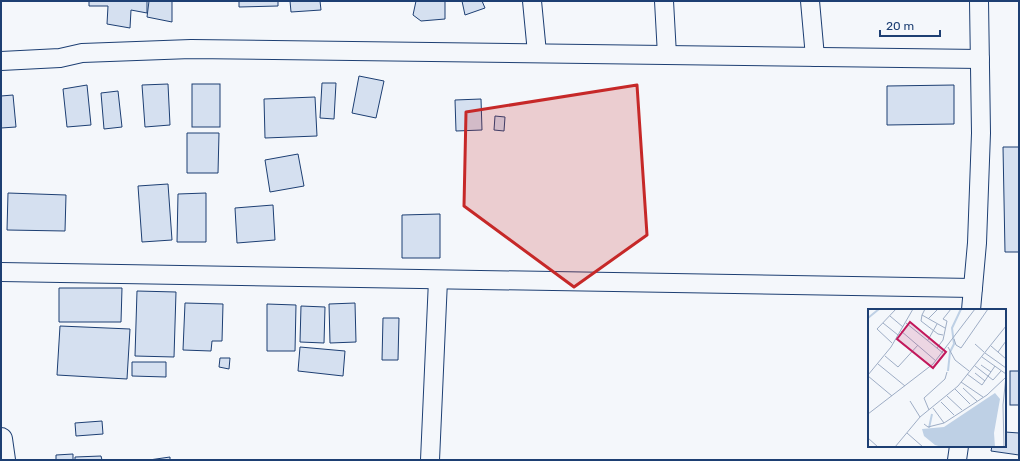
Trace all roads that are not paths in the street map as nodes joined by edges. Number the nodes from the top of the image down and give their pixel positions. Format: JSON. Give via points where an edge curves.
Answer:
{"nodes":[{"id":1,"x":532,"y":1,"type":"edge"},
{"id":2,"x":664,"y":1,"type":"edge"},
{"id":3,"x":810,"y":1,"type":"edge"},
{"id":4,"x":979,"y":1,"type":"edge"},
{"id":5,"x":537,"y":53,"type":"junction"},
{"id":6,"x":667,"y":55,"type":"junction"},
{"id":7,"x":815,"y":57,"type":"junction"},
{"id":8,"x":980,"y":59,"type":"junction"},
{"id":9,"x":1,"y":61,"type":"edge"},
{"id":10,"x":1,"y":272,"type":"edge"},
{"id":11,"x":438,"y":280,"type":"junction"},
{"id":12,"x":973,"y":288,"type":"junction"},
{"id":13,"x":972,"y":309,"type":"edge"},
{"id":14,"x":1,"y":439,"type":"edge"},
{"id":15,"x":958,"y":447,"type":"edge"},
{"id":16,"x":4,"y":460,"type":"edge"},
{"id":17,"x":430,"y":460,"type":"edge"},
{"id":18,"x":957,"y":460,"type":"edge"}],
"edges":[{"from":1,"to":5,"type":"street"},
{"from":2,"to":6,"type":"street"},
{"from":3,"to":7,"type":"street"},
{"from":4,"to":8,"type":"street"},
{"from":5,"to":6,"type":"street"},
{"from":5,"to":9,"type":"street","via":[[191,49],[82,53],[60,58]]},
{"from":6,"to":7,"type":"street"},
{"from":7,"to":8,"type":"street"},
{"from":8,"to":12,"type":"street","via":[[981,133]]},
{"from":10,"to":11,"type":"street"},
{"from":11,"to":12,"type":"street"},
{"from":11,"to":17,"type":"street"},
{"from":12,"to":13,"type":"street"},
{"from":14,"to":16,"type":"highway"},
{"from":15,"to":18,"type":"street"}]}
